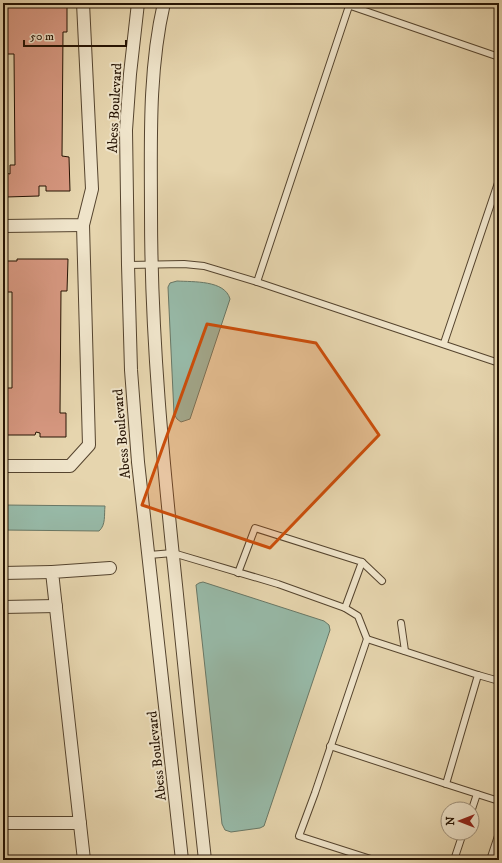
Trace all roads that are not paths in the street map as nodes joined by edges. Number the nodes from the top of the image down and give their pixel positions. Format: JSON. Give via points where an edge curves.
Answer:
{"nodes":[{"id":1,"x":83,"y":3,"type":"edge"},
{"id":2,"x":138,"y":3,"type":"edge"},
{"id":3,"x":164,"y":3,"type":"edge"},
{"id":4,"x":342,"y":3,"type":"edge"},
{"id":5,"x":350,"y":4,"type":"edge"},
{"id":6,"x":499,"y":57,"type":"edge"},
{"id":7,"x":499,"y":180,"type":"edge"},
{"id":8,"x":497,"y":194,"type":"edge"},
{"id":9,"x":83,"y":225,"type":"junction"},
{"id":10,"x":3,"y":226,"type":"edge"},
{"id":11,"x":151,"y":264,"type":"junction"},
{"id":12,"x":128,"y":265,"type":"junction"},
{"id":13,"x":257,"y":282,"type":"junction"},
{"id":14,"x":444,"y":343,"type":"junction"},
{"id":15,"x":499,"y":363,"type":"edge"},
{"id":16,"x":3,"y":466,"type":"edge"},
{"id":17,"x":172,"y":553,"type":"junction"},
{"id":18,"x":149,"y":555,"type":"junction"},
{"id":19,"x":362,"y":562,"type":"junction"},
{"id":20,"x":110,"y":568,"type":"dead end"},
{"id":21,"x":52,"y":572,"type":"junction"},
{"id":22,"x":238,"y":572,"type":"junction"},
{"id":23,"x":3,"y":573,"type":"edge"},
{"id":24,"x":382,"y":581,"type":"dead end"},
{"id":25,"x":56,"y":606,"type":"junction"},
{"id":26,"x":3,"y":607,"type":"edge"},
{"id":27,"x":345,"y":608,"type":"junction"},
{"id":28,"x":401,"y":624,"type":"dead end"},
{"id":29,"x":366,"y":639,"type":"junction"},
{"id":30,"x":405,"y":651,"type":"junction"},
{"id":31,"x":478,"y":675,"type":"junction"},
{"id":32,"x":499,"y":681,"type":"edge"},
{"id":33,"x":330,"y":746,"type":"junction"},
{"id":34,"x":446,"y":784,"type":"junction"},
{"id":35,"x":477,"y":794,"type":"junction"},
{"id":36,"x":475,"y":801,"type":"edge"},
{"id":37,"x":499,"y":801,"type":"edge"},
{"id":38,"x":3,"y":823,"type":"edge"},
{"id":39,"x":80,"y":823,"type":"junction"},
{"id":40,"x":499,"y":834,"type":"edge"},
{"id":41,"x":460,"y":841,"type":"edge"},
{"id":42,"x":84,"y":860,"type":"edge"},
{"id":43,"x":182,"y":860,"type":"edge"},
{"id":44,"x":205,"y":860,"type":"edge"},
{"id":45,"x":374,"y":860,"type":"edge"},
{"id":46,"x":454,"y":860,"type":"edge"},
{"id":47,"x":490,"y":860,"type":"edge"}],
"edges":[{"from":1,"to":9,"type":"street","via":[[92,189]]},
{"from":2,"to":12,"type":"street","name":"Abess Boulevard","via":[[126,130]]},
{"from":3,"to":11,"type":"street","via":[[154,66],[151,119]]},
{"from":4,"to":5,"type":"lane"},
{"from":5,"to":6,"type":"lane"},
{"from":5,"to":13,"type":"lane"},
{"from":7,"to":8,"type":"lane"},
{"from":8,"to":14,"type":"lane"},
{"from":9,"to":10,"type":"street"},
{"from":9,"to":16,"type":"street","via":[[89,445],[70,466]]},
{"from":11,"to":12,"type":"lane"},
{"from":11,"to":13,"type":"lane","via":[[204,266]]},
{"from":11,"to":17,"type":"street","via":[[161,444]]},
{"from":12,"to":18,"type":"street","name":"Abess Boulevard","via":[[131,370]]},
{"from":13,"to":14,"type":"lane"},
{"from":14,"to":15,"type":"lane"},
{"from":17,"to":18,"type":"lane"},
{"from":17,"to":22,"type":"lane"},
{"from":17,"to":44,"type":"street"},
{"from":18,"to":43,"type":"street","name":"Abess Boulevard"},
{"from":19,"to":22,"type":"lane","via":[[255,528]]},
{"from":19,"to":24,"type":"lane"},
{"from":19,"to":27,"type":"lane"},
{"from":20,"to":21,"type":"street"},
{"from":21,"to":23,"type":"street"},
{"from":21,"to":25,"type":"street"},
{"from":22,"to":27,"type":"lane"},
{"from":25,"to":26,"type":"street"},
{"from":25,"to":39,"type":"street"},
{"from":27,"to":29,"type":"lane","via":[[358,616]]},
{"from":28,"to":30,"type":"lane"},
{"from":29,"to":30,"type":"lane"},
{"from":29,"to":33,"type":"lane"},
{"from":30,"to":31,"type":"lane"},
{"from":31,"to":32,"type":"lane"},
{"from":31,"to":34,"type":"lane"},
{"from":33,"to":34,"type":"lane"},
{"from":33,"to":45,"type":"lane","via":[[299,836]]},
{"from":34,"to":35,"type":"lane"},
{"from":35,"to":36,"type":"lane"},
{"from":35,"to":37,"type":"lane"},
{"from":38,"to":39,"type":"street"},
{"from":39,"to":42,"type":"street"},
{"from":40,"to":47,"type":"lane"},
{"from":41,"to":46,"type":"lane"}]}
